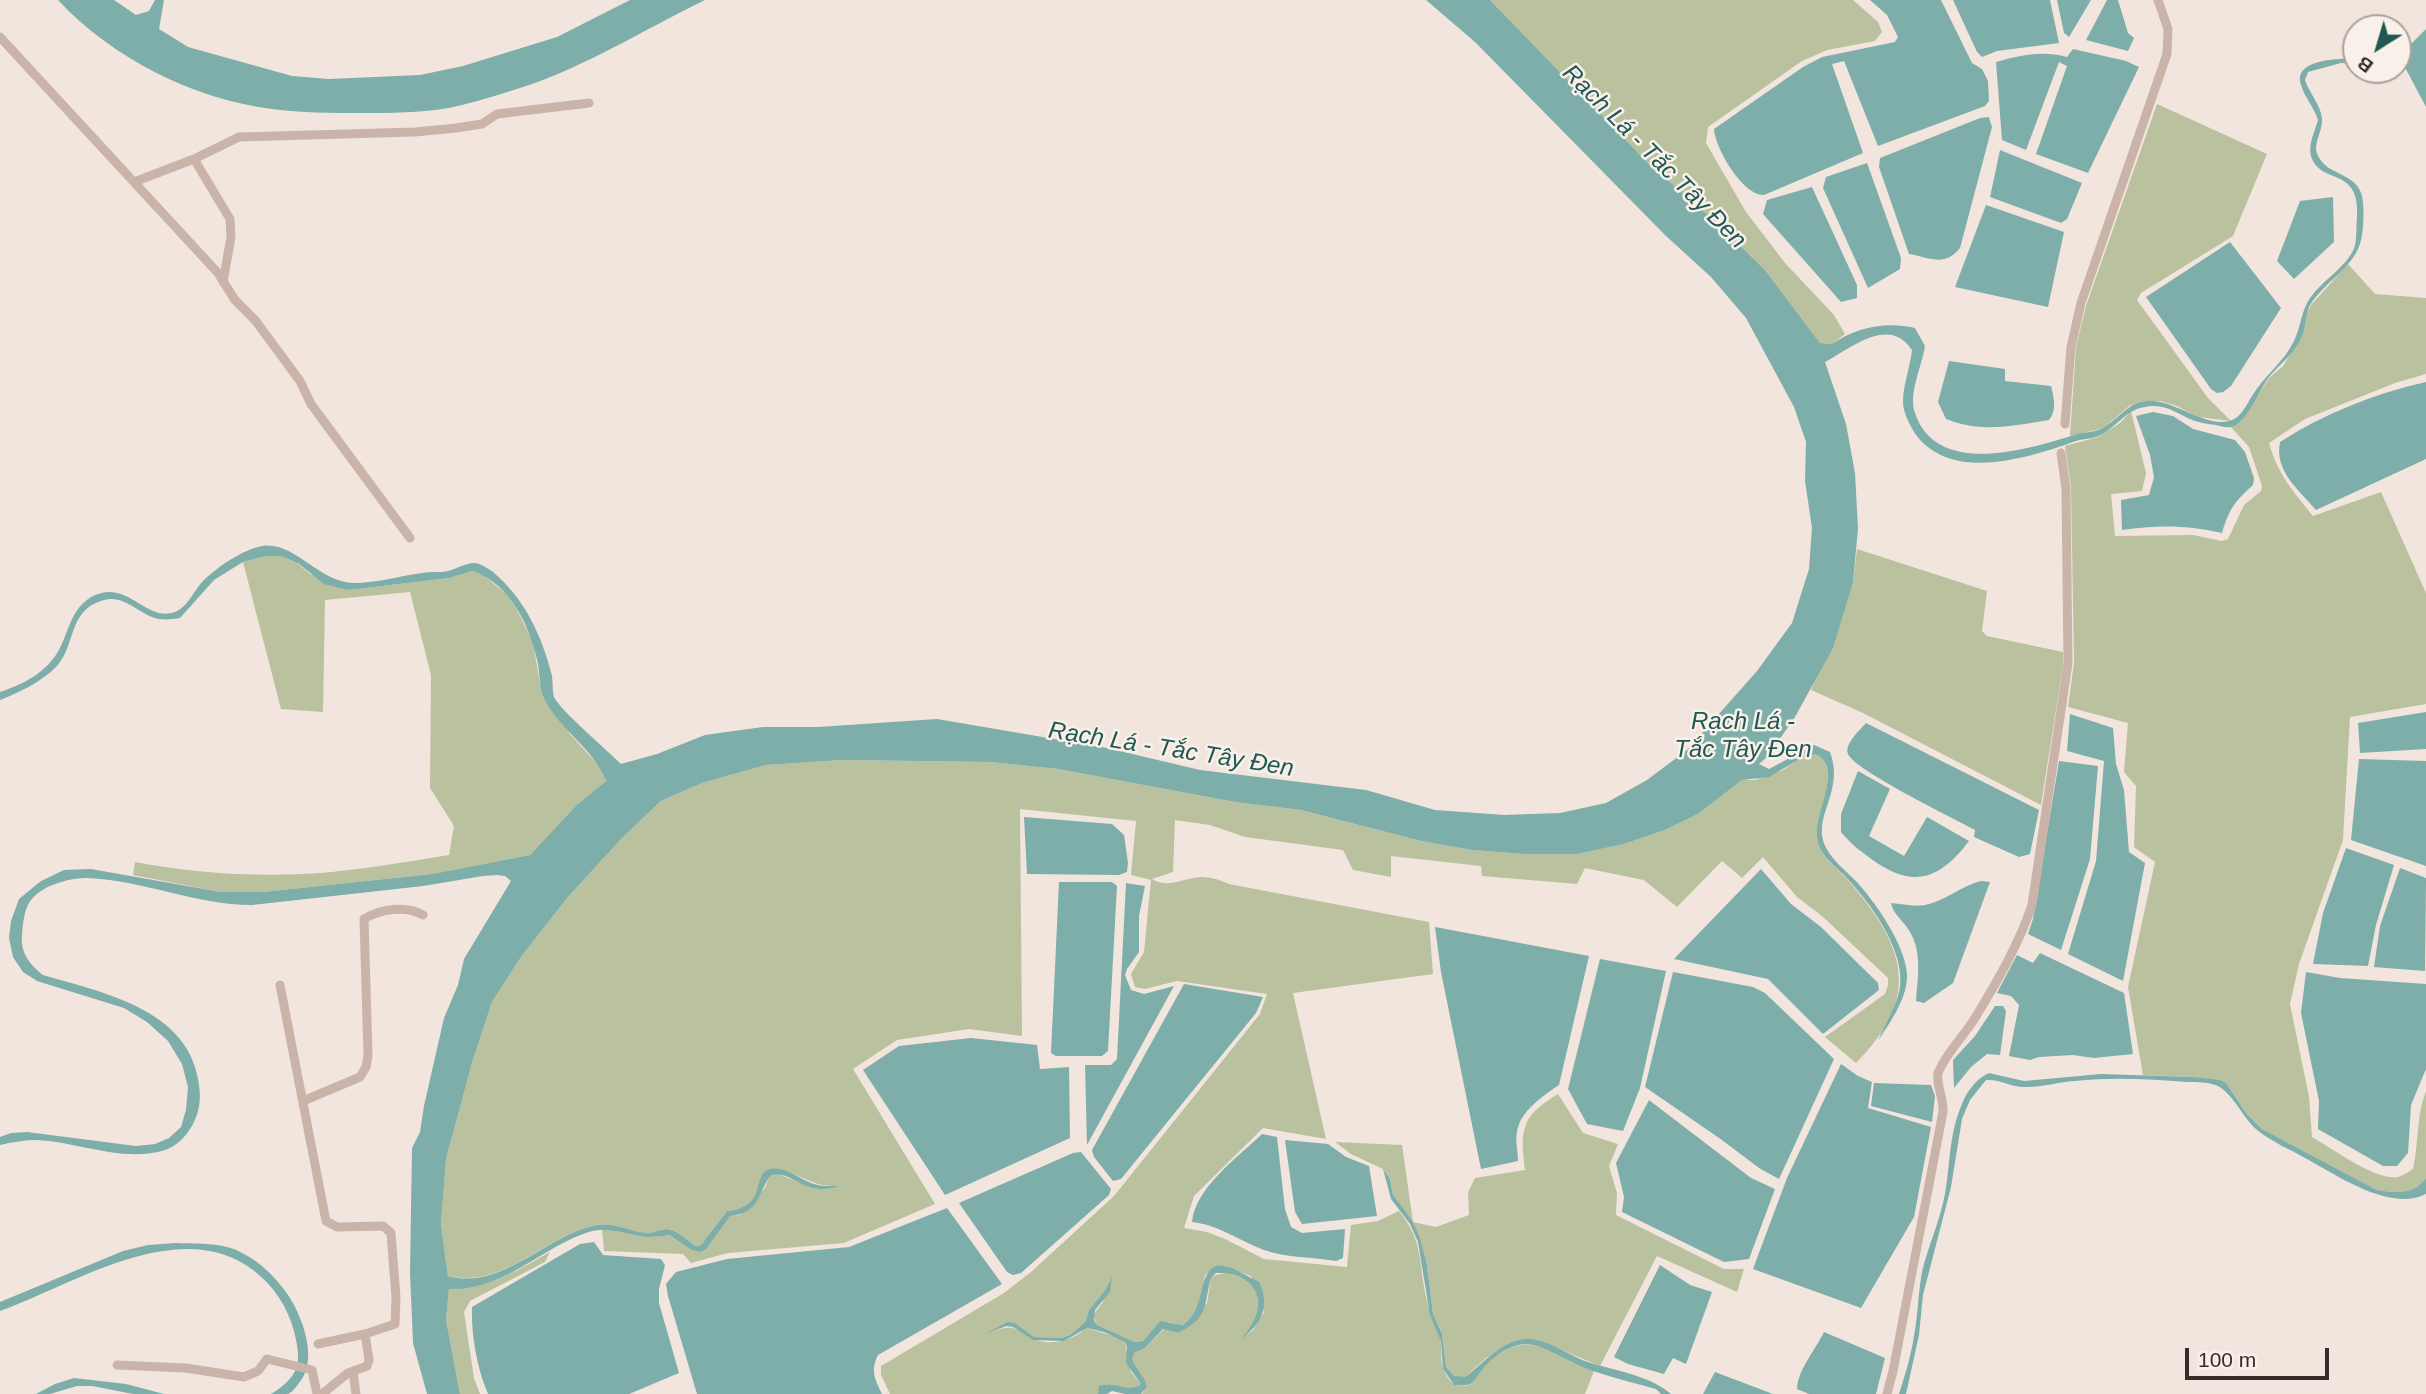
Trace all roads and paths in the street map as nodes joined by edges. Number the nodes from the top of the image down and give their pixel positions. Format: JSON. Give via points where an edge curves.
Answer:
{"nodes":[{"id":1,"x":2158,"y":0,"type":"edge"},
{"id":2,"x":0,"y":37,"type":"edge"},
{"id":3,"x":589,"y":103,"type":"dead end"},
{"id":4,"x":194,"y":159,"type":"junction"},
{"id":5,"x":134,"y":182,"type":"junction"},
{"id":6,"x":223,"y":282,"type":"junction"},
{"id":7,"x":2065,"y":424,"type":"dead end"},
{"id":8,"x":2061,"y":453,"type":"dead end"},
{"id":9,"x":410,"y":538,"type":"dead end"},
{"id":10,"x":423,"y":915,"type":"dead end"},
{"id":11,"x":281,"y":985,"type":"dead end"},
{"id":12,"x":303,"y":1101,"type":"junction"},
{"id":13,"x":365,"y":1334,"type":"junction"},
{"id":14,"x":318,"y":1344,"type":"dead end"},
{"id":15,"x":117,"y":1365,"type":"dead end"},
{"id":16,"x":353,"y":1371,"type":"junction"},
{"id":17,"x":317,"y":1394,"type":"edge"},
{"id":18,"x":323,"y":1394,"type":"edge"},
{"id":19,"x":356,"y":1394,"type":"edge"},
{"id":20,"x":1887,"y":1394,"type":"edge"}],
"edges":[{"from":1,"to":7,"type":"street","via":[[2168,29],[2167,54],[2081,303],[2071,347]]},
{"from":2,"to":5,"type":"street"},
{"from":3,"to":4,"type":"street","via":[[498,114],[481,124],[415,132],[239,137]]},
{"from":4,"to":5,"type":"street"},
{"from":4,"to":6,"type":"street","via":[[230,219]]},
{"from":5,"to":6,"type":"street"},
{"from":6,"to":9,"type":"street","via":[[256,320],[311,404]]},
{"from":8,"to":20,"type":"street","via":[[2066,489],[2068,663],[2032,905],[2003,969],[1938,1073],[1942,1112]]},
{"from":10,"to":12,"type":"street","via":[[406,908],[364,919],[366,1067],[360,1077]]},
{"from":11,"to":12,"type":"street"},
{"from":12,"to":13,"type":"street","via":[[326,1221],[337,1227],[383,1226],[391,1233],[397,1321]]},
{"from":13,"to":14,"type":"street"},
{"from":13,"to":16,"type":"street","via":[[369,1360],[367,1366]]},
{"from":15,"to":17,"type":"street","via":[[186,1368],[244,1377],[258,1371],[267,1359],[311,1369]]},
{"from":16,"to":18,"type":"street"},
{"from":16,"to":19,"type":"street"}]}
